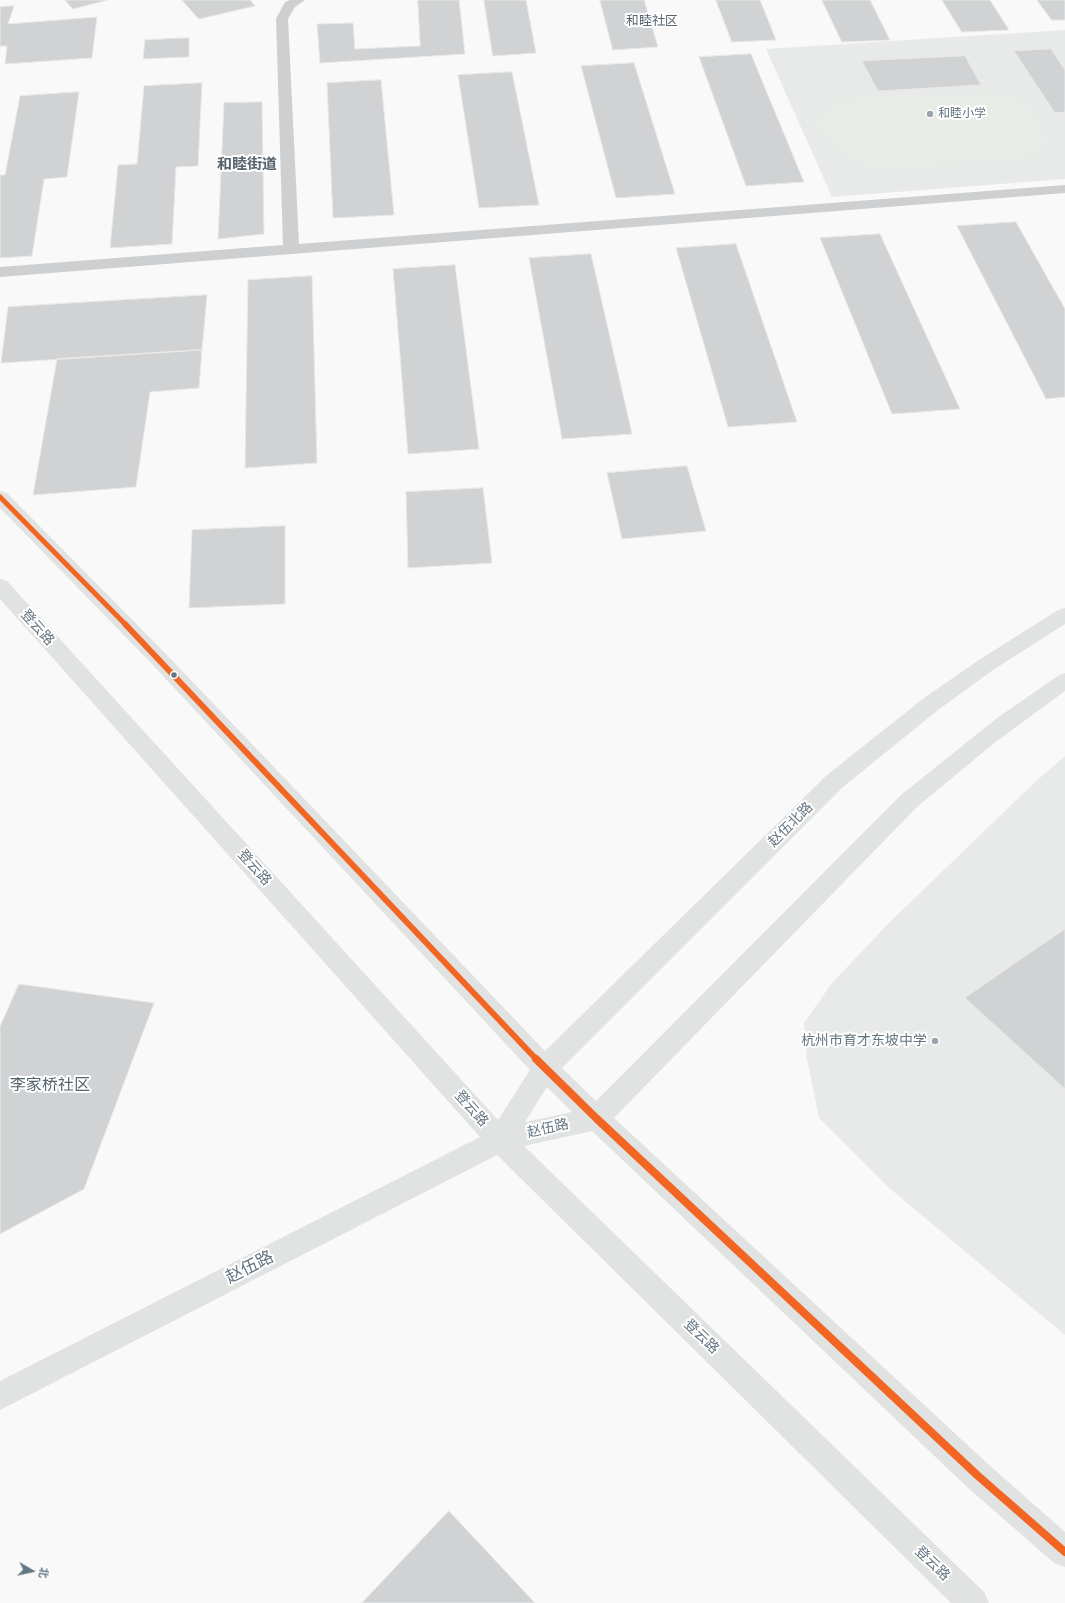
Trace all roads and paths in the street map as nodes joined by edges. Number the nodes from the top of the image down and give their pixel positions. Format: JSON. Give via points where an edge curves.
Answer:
{"nodes":[{"id":1,"x":299,"y":0,"type":"edge"},
{"id":2,"x":1065,"y":189,"type":"edge"},
{"id":3,"x":291,"y":250,"type":"junction"},
{"id":4,"x":0,"y":272,"type":"edge"},
{"id":5,"x":0,"y":497,"type":"edge"},
{"id":6,"x":0,"y":586,"type":"edge"},
{"id":7,"x":1065,"y":615,"type":"edge"},
{"id":8,"x":1065,"y":681,"type":"edge"},
{"id":9,"x":545,"y":1068,"type":"junction"},
{"id":10,"x":596,"y":1118,"type":"junction"},
{"id":11,"x":500,"y":1140,"type":"junction"},
{"id":12,"x":0,"y":1396,"type":"edge"},
{"id":13,"x":1065,"y":1552,"type":"edge"},
{"id":14,"x":973,"y":1603,"type":"edge"}],
"edges":[{"from":1,"to":3,"type":"street","via":[[290,5],[282,19]]},
{"from":2,"to":3,"type":"street"},
{"from":3,"to":4,"type":"street"},
{"from":5,"to":9,"type":"main road","via":[[160,659]]},
{"from":6,"to":11,"type":"main road","name":"登云路"},
{"from":7,"to":9,"type":"main road","name":"赵伍北路","via":[[930,704],[835,781]]},
{"from":8,"to":10,"type":"main road","via":[[1030,704],[909,801]]},
{"from":9,"to":10,"type":"main road"},
{"from":9,"to":11,"type":"main road","name":"赵伍路"},
{"from":10,"to":11,"type":"main road","name":"赵伍路"},
{"from":10,"to":13,"type":"main road","via":[[977,1475]]},
{"from":11,"to":12,"type":"main road","name":"赵伍路"},
{"from":11,"to":14,"type":"main road","name":"登云路"}]}
